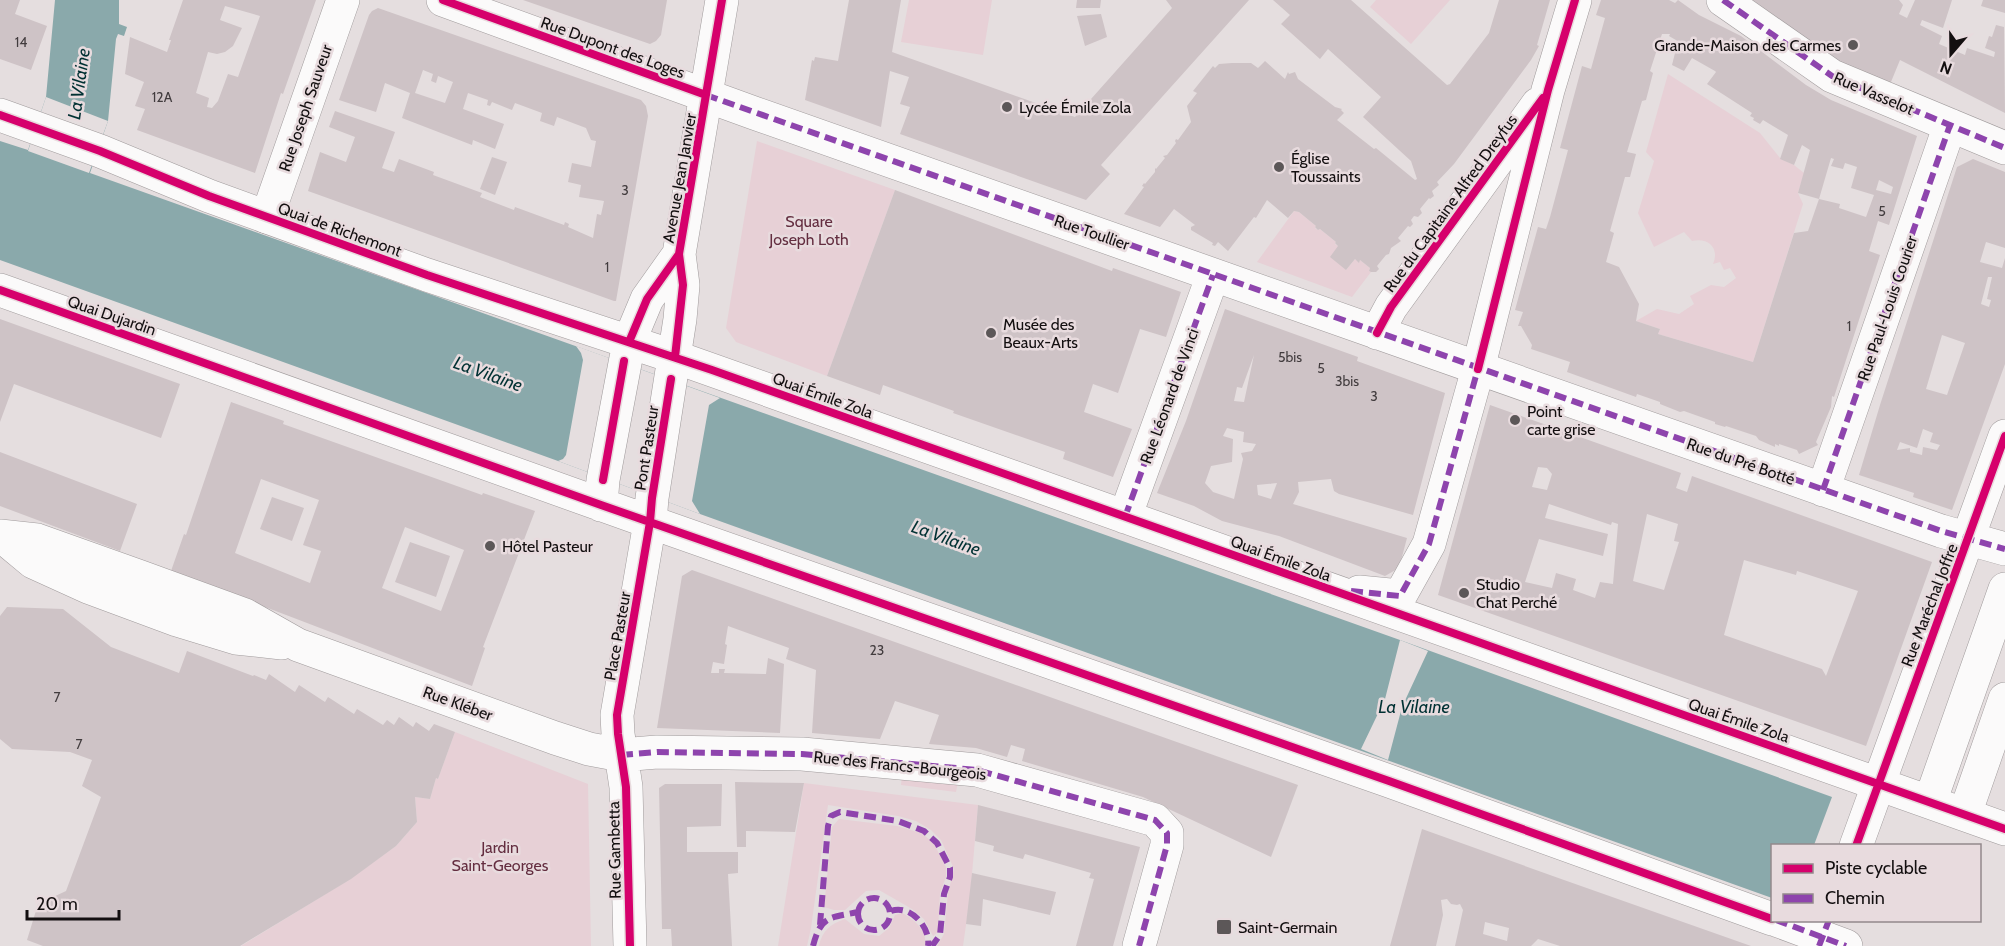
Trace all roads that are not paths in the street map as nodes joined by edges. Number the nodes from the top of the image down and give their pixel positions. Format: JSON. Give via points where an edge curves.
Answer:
{"nodes":[{"id":1,"x":343,"y":0,"type":"edge"},
{"id":2,"x":443,"y":0,"type":"edge"},
{"id":3,"x":722,"y":0,"type":"edge"},
{"id":4,"x":1575,"y":0,"type":"edge"},
{"id":5,"x":1723,"y":0,"type":"edge"},
{"id":6,"x":1548,"y":90,"type":"junction"},
{"id":7,"x":706,"y":95,"type":"junction"},
{"id":8,"x":0,"y":115,"type":"edge"},
{"id":9,"x":1950,"y":125,"type":"junction"},
{"id":10,"x":2005,"y":148,"type":"edge"},
{"id":11,"x":267,"y":217,"type":"junction"},
{"id":12,"x":680,"y":254,"type":"junction"},
{"id":13,"x":1213,"y":275,"type":"junction"},
{"id":14,"x":0,"y":290,"type":"edge"},
{"id":15,"x":1377,"y":333,"type":"junction"},
{"id":16,"x":627,"y":352,"type":"junction"},
{"id":17,"x":673,"y":368,"type":"junction"},
{"id":18,"x":1478,"y":369,"type":"junction"},
{"id":19,"x":2005,"y":436,"type":"edge"},
{"id":20,"x":1823,"y":490,"type":"junction"},
{"id":21,"x":602,"y":492,"type":"junction"},
{"id":22,"x":651,"y":510,"type":"junction"},
{"id":23,"x":1125,"y":517,"type":"junction"},
{"id":24,"x":1968,"y":538,"type":"junction"},
{"id":25,"x":1,"y":543,"type":"edge"},
{"id":26,"x":2005,"y":549,"type":"edge"},
{"id":27,"x":1326,"y":588,"type":"junction"},
{"id":28,"x":2005,"y":590,"type":"edge"},
{"id":29,"x":2005,"y":699,"type":"edge"},
{"id":30,"x":621,"y":755,"type":"junction"},
{"id":31,"x":1878,"y":783,"type":"junction"},
{"id":32,"x":1930,"y":802,"type":"junction"},
{"id":33,"x":1965,"y":814,"type":"junction"},
{"id":34,"x":2002,"y":820,"type":"edge"},
{"id":35,"x":1857,"y":844,"type":"edge"},
{"id":36,"x":1771,"y":919,"type":"edge"},
{"id":37,"x":1780,"y":922,"type":"edge"},
{"id":38,"x":1829,"y":937,"type":"edge"},
{"id":39,"x":630,"y":946,"type":"edge"},
{"id":40,"x":1139,"y":946,"type":"edge"}],
"edges":[{"from":1,"to":11,"type":"street","name":"Rue Joseph Sauveur"},
{"from":2,"to":7,"type":"street","name":"Rue Dupont des Loges"},
{"from":3,"to":7,"type":"street","name":"Avenue Jean Janvier"},
{"from":4,"to":6,"type":"street","name":"Rue du Capitaine Alfred Dreyfus"},
{"from":5,"to":9,"type":"street","name":"Rue Vasselot","via":[[1832,76]]},
{"from":6,"to":15,"type":"street","name":"Rue du Capitaine Alfred Dreyfus","via":[[1390,307]]},
{"from":6,"to":18,"type":"street","name":"Rue du Capitaine Alfred Dreyfus"},
{"from":7,"to":12,"type":"street","name":"Avenue Jean Janvier"},
{"from":7,"to":13,"type":"street","name":"Rue Toullier"},
{"from":8,"to":11,"type":"street","name":"Quai de Richemont"},
{"from":9,"to":10,"type":"street","name":"Rue Vasselot"},
{"from":9,"to":20,"type":"street","name":"Rue Paul-Louis Courier"},
{"from":11,"to":16,"type":"street","name":"Quai de Richemont"},
{"from":12,"to":16,"type":"street","name":"Avenue Jean Janvier","via":[[647,299]]},
{"from":12,"to":17,"type":"street","name":"Avenue Jean Janvier","via":[[683,285]]},
{"from":13,"to":15,"type":"street","name":"Rue Toullier"},
{"from":13,"to":23,"type":"street","name":"Rue Léonard de Vinci"},
{"from":14,"to":21,"type":"street","name":"Quai Dujardin","via":[[215,366]]},
{"from":15,"to":18,"type":"street","name":"Rue Toullier"},
{"from":16,"to":17,"type":"street","name":"Quai de Richemont"},
{"from":16,"to":21,"type":"street"},
{"from":17,"to":22,"type":"street","name":"Pont Pasteur"},
{"from":17,"to":23,"type":"street","name":"Quai Émile Zola"},
{"from":18,"to":20,"type":"street","name":"Rue du Pré Botté"},
{"from":18,"to":27,"type":"street","name":"Rue du Capitaine Alfred Dreyfus","via":[[1429,544],[1400,596]]},
{"from":19,"to":24,"type":"street","name":"Rue Maréchal Joffre"},
{"from":20,"to":24,"type":"street","name":"Rue du Pré Botté"},
{"from":21,"to":22,"type":"street","name":"Quai Dujardin"},
{"from":22,"to":30,"type":"street","name":"Place Pasteur","via":[[617,716]]},
{"from":22,"to":36,"type":"street","name":"Quai Dujardin"},
{"from":23,"to":27,"type":"street","name":"Quai Émile Zola"},
{"from":24,"to":26,"type":"street","name":"Rue du Pré Botté"},
{"from":24,"to":31,"type":"street","name":"Rue Maréchal Joffre"},
{"from":25,"to":30,"type":"street","name":"Rue Kléber","via":[[87,587],[177,620],[236,638],[298,645],[555,738]]},
{"from":27,"to":31,"type":"street","name":"Quai Émile Zola"},
{"from":28,"to":32,"type":"street"},
{"from":29,"to":33,"type":"street"},
{"from":30,"to":39,"type":"street","name":"Rue Gambetta","via":[[626,787]]},
{"from":30,"to":40,"type":"street","name":"Rue des Francs-Bourgeois","via":[[802,754],[977,770],[1155,820],[1167,833],[1165,857]]},
{"from":31,"to":32,"type":"street","name":"Quai Émile Zola"},
{"from":31,"to":35,"type":"street","name":"Rue Maréchal Joffre"},
{"from":32,"to":33,"type":"street","name":"Quai Émile Zola"},
{"from":33,"to":34,"type":"street","name":"Quai Émile Zola"},
{"from":37,"to":38,"type":"street","name":"Quai Dujardin"}]}
